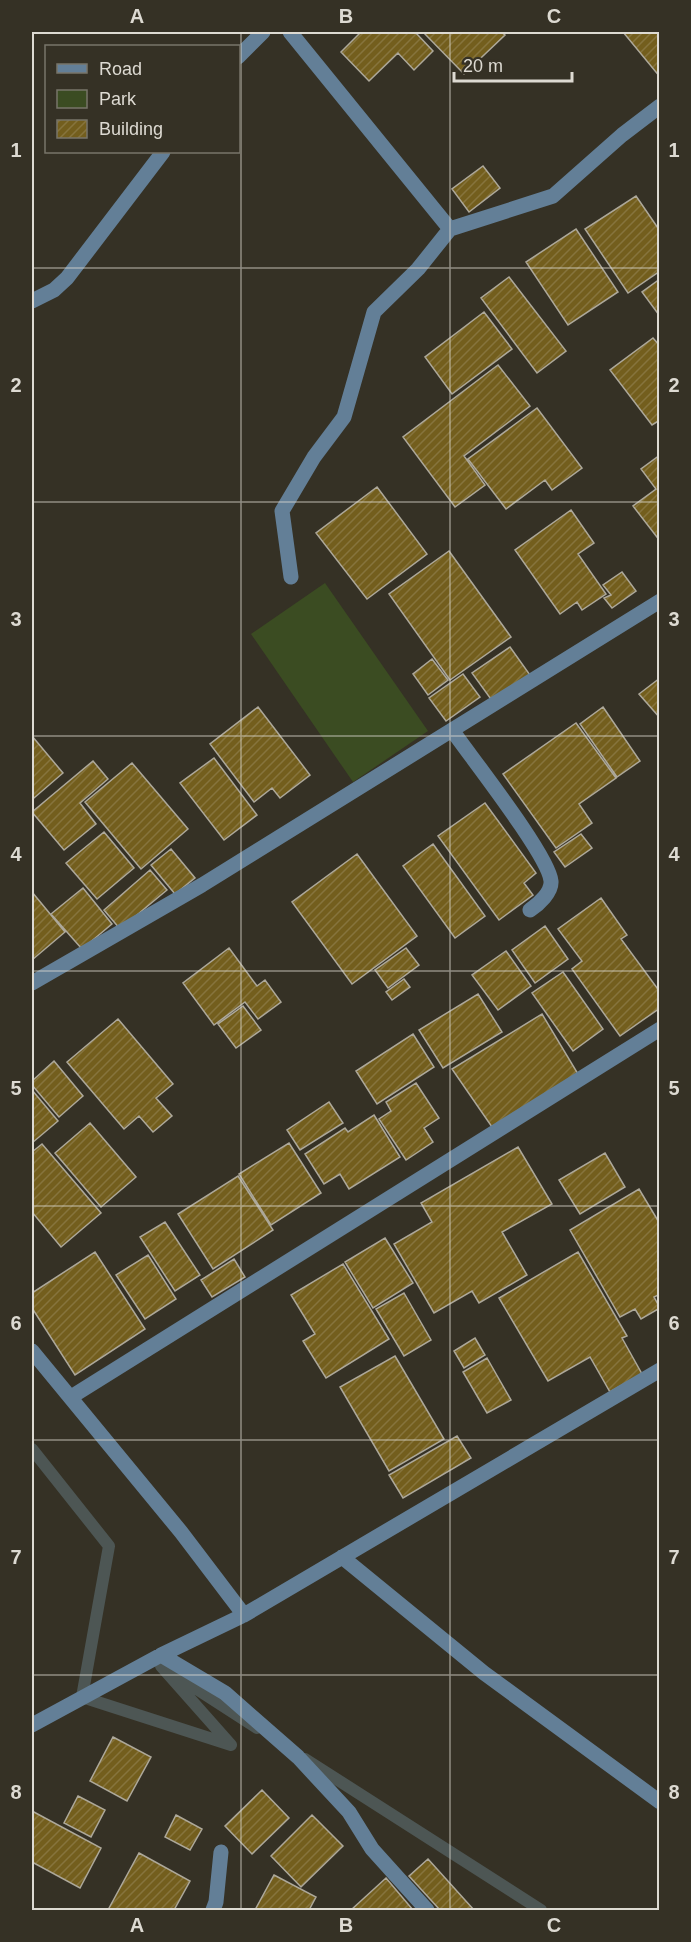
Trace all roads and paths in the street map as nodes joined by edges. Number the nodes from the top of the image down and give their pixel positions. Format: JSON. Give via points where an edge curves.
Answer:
{"nodes":[{"id":1,"x":263,"y":32,"type":"edge"},
{"id":2,"x":290,"y":32,"type":"edge"},
{"id":3,"x":240,"y":55,"type":"edge"},
{"id":4,"x":660,"y":106,"type":"edge"},
{"id":5,"x":162,"y":153,"type":"edge"},
{"id":6,"x":450,"y":229,"type":"junction"},
{"id":7,"x":32,"y":302,"type":"edge"},
{"id":8,"x":291,"y":577,"type":"dead end"},
{"id":9,"x":660,"y":601,"type":"edge"},
{"id":10,"x":452,"y":730,"type":"junction"},
{"id":11,"x":531,"y":910,"type":"dead end"},
{"id":12,"x":32,"y":983,"type":"edge"},
{"id":13,"x":660,"y":1029,"type":"edge"},
{"id":14,"x":32,"y":1351,"type":"edge"},
{"id":15,"x":660,"y":1370,"type":"edge"},
{"id":16,"x":71,"y":1397,"type":"junction"},
{"id":17,"x":342,"y":1557,"type":"junction"},
{"id":18,"x":244,"y":1614,"type":"junction"},
{"id":19,"x":161,"y":1654,"type":"junction"},
{"id":20,"x":32,"y":1725,"type":"edge"},
{"id":21,"x":660,"y":1802,"type":"edge"},
{"id":22,"x":221,"y":1852,"type":"dead end"},
{"id":23,"x":213,"y":1911,"type":"edge"},
{"id":24,"x":427,"y":1911,"type":"edge"}],
"edges":[{"from":1,"to":3,"type":"street"},
{"from":2,"to":6,"type":"street"},
{"from":4,"to":6,"type":"street","via":[[553,196]]},
{"from":5,"to":7,"type":"street","via":[[67,278]]},
{"from":6,"to":8,"type":"street","via":[[418,269],[374,312],[344,417],[314,457],[282,512]]},
{"from":9,"to":10,"type":"street"},
{"from":10,"to":11,"type":"street","via":[[550,874],[549,891]]},
{"from":10,"to":12,"type":"street","via":[[202,885]]},
{"from":13,"to":16,"type":"street"},
{"from":14,"to":16,"type":"street"},
{"from":15,"to":17,"type":"street"},
{"from":16,"to":18,"type":"street"},
{"from":17,"to":18,"type":"street"},
{"from":17,"to":21,"type":"street","via":[[484,1673]]},
{"from":18,"to":19,"type":"street"},
{"from":19,"to":20,"type":"street"},
{"from":19,"to":24,"type":"street","via":[[225,1693],[298,1757],[349,1812],[372,1849]]},
{"from":22,"to":23,"type":"street"}]}
